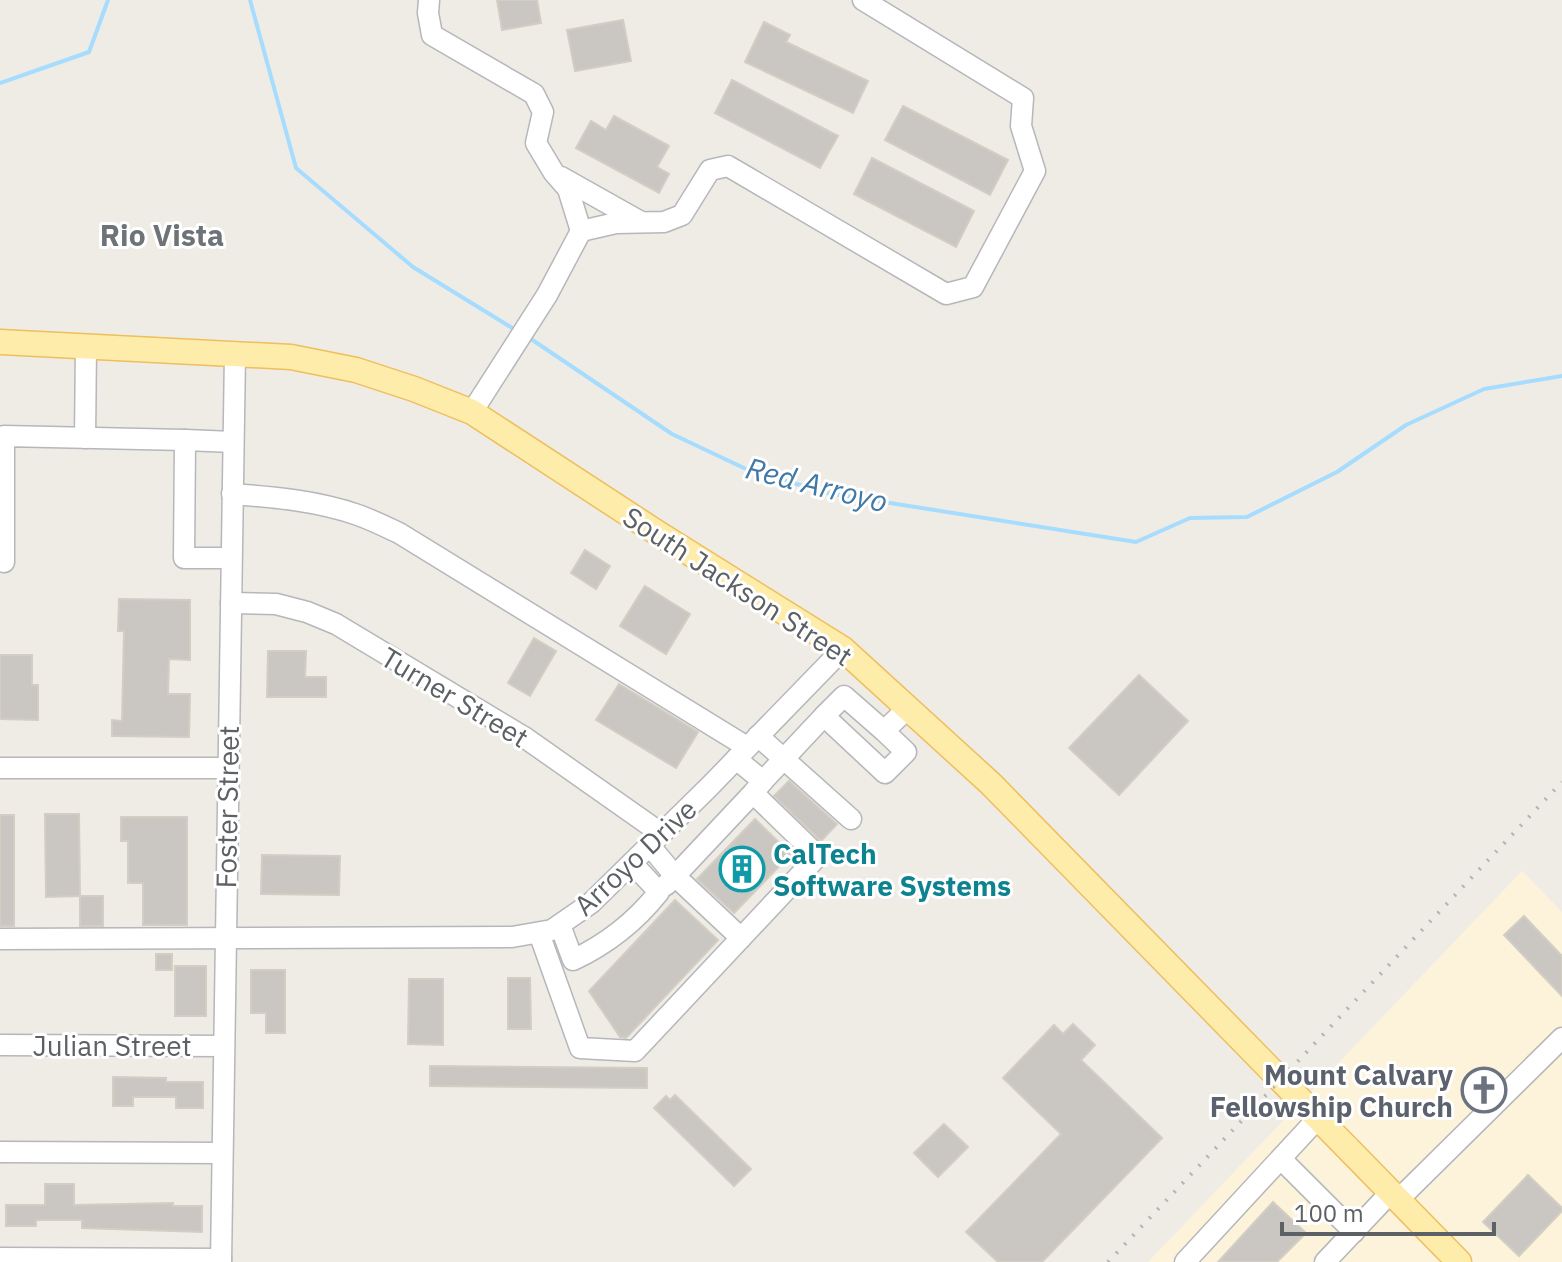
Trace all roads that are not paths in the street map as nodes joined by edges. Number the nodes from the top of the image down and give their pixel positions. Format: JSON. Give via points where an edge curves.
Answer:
{"nodes":[{"id":1,"x":429,"y":0,"type":"edge"},
{"id":2,"x":863,"y":0,"type":"edge"},
{"id":3,"x":554,"y":173,"type":"junction"},
{"id":4,"x":641,"y":222,"type":"junction"},
{"id":5,"x":581,"y":231,"type":"junction"},
{"id":6,"x":0,"y":342,"type":"edge"},
{"id":7,"x":86,"y":346,"type":"junction"},
{"id":8,"x":235,"y":353,"type":"junction"},
{"id":9,"x":472,"y":412,"type":"junction"},
{"id":10,"x":85,"y":438,"type":"junction"},
{"id":11,"x":185,"y":440,"type":"junction"},
{"id":12,"x":233,"y":442,"type":"junction"},
{"id":13,"x":232,"y":494,"type":"junction"},
{"id":14,"x":231,"y":558,"type":"junction"},
{"id":15,"x":4,"y":562,"type":"dead end"},
{"id":16,"x":231,"y":603,"type":"junction"},
{"id":17,"x":843,"y":649,"type":"junction"},
{"id":18,"x":908,"y":708,"type":"junction"},
{"id":19,"x":824,"y":716,"type":"junction"},
{"id":20,"x":884,"y":731,"type":"junction"},
{"id":21,"x":747,"y":747,"type":"junction"},
{"id":22,"x":784,"y":758,"type":"junction"},
{"id":23,"x":0,"y":768,"type":"edge"},
{"id":24,"x":228,"y":768,"type":"junction"},
{"id":25,"x":709,"y":787,"type":"junction"},
{"id":26,"x":758,"y":787,"type":"junction"},
{"id":27,"x":736,"y":812,"type":"junction"},
{"id":28,"x":851,"y":819,"type":"dead end"},
{"id":29,"x":656,"y":840,"type":"junction"},
{"id":30,"x":632,"y":863,"type":"junction"},
{"id":31,"x":675,"y":876,"type":"junction"},
{"id":32,"x":659,"y":892,"type":"junction"},
{"id":33,"x":560,"y":925,"type":"junction"},
{"id":34,"x":539,"y":933,"type":"junction"},
{"id":35,"x":741,"y":938,"type":"junction"},
{"id":36,"x":0,"y":939,"type":"edge"},
{"id":37,"x":225,"y":939,"type":"junction"},
{"id":38,"x":573,"y":960,"type":"junction"},
{"id":39,"x":552,"y":969,"type":"junction"},
{"id":40,"x":1562,"y":1038,"type":"edge"},
{"id":41,"x":0,"y":1045,"type":"edge"},
{"id":42,"x":224,"y":1046,"type":"junction"},
{"id":43,"x":1319,"y":1117,"type":"junction"},
{"id":44,"x":0,"y":1152,"type":"edge"},
{"id":45,"x":222,"y":1153,"type":"junction"},
{"id":46,"x":1281,"y":1159,"type":"junction"},
{"id":47,"x":1395,"y":1196,"type":"junction"},
{"id":48,"x":1354,"y":1232,"type":"junction"},
{"id":49,"x":0,"y":1258,"type":"edge"},
{"id":50,"x":221,"y":1260,"type":"edge"},
{"id":51,"x":1454,"y":1261,"type":"edge"},
{"id":52,"x":1185,"y":1262,"type":"edge"},
{"id":53,"x":1325,"y":1262,"type":"edge"}],
"edges":[{"from":1,"to":3,"type":"street","via":[[432,35],[534,94],[543,112],[536,143]]},
{"from":2,"to":4,"type":"street","via":[[1023,98],[1021,126],[1035,171],[973,287],[946,294],[728,166],[710,170],[682,215]]},
{"from":3,"to":4,"type":"street"},
{"from":3,"to":5,"type":"street","via":[[568,189]]},
{"from":4,"to":5,"type":"street"},
{"from":5,"to":9,"type":"street"},
{"from":6,"to":7,"type":"main road","name":"South Jackson Street"},
{"from":7,"to":8,"type":"main road","name":"South Jackson Street"},
{"from":7,"to":10,"type":"street"},
{"from":8,"to":9,"type":"main road","name":"South Jackson Street","via":[[356,370]]},
{"from":8,"to":12,"type":"street","name":"Foster Street"},
{"from":9,"to":17,"type":"main road","name":"South Jackson Street"},
{"from":10,"to":11,"type":"street"},
{"from":10,"to":15,"type":"street","via":[[4,436]]},
{"from":11,"to":12,"type":"street"},
{"from":11,"to":14,"type":"street","via":[[184,558]]},
{"from":12,"to":13,"type":"street","name":"Foster Street"},
{"from":13,"to":14,"type":"street","name":"Foster Street"},
{"from":13,"to":21,"type":"street","via":[[315,504],[399,533]]},
{"from":14,"to":16,"type":"street","name":"Foster Street"},
{"from":16,"to":24,"type":"street","name":"Foster Street"},
{"from":16,"to":29,"type":"street","name":"Turner Street","via":[[276,604],[336,624],[524,737]]},
{"from":17,"to":18,"type":"main road","name":"South Jackson Street"},
{"from":17,"to":21,"type":"street","name":"Arroyo Drive"},
{"from":18,"to":20,"type":"street"},
{"from":18,"to":43,"type":"main road","name":"South Jackson Street","via":[[991,784]]},
{"from":19,"to":20,"type":"street","via":[[844,696]]},
{"from":19,"to":20,"type":"street","via":[[885,773],[906,752]]},
{"from":19,"to":22,"type":"street"},
{"from":21,"to":22,"type":"street"},
{"from":21,"to":25,"type":"street","name":"Arroyo Drive"},
{"from":21,"to":26,"type":"street"},
{"from":22,"to":26,"type":"street"},
{"from":22,"to":28,"type":"street"},
{"from":23,"to":24,"type":"street"},
{"from":24,"to":37,"type":"street","name":"Foster Street"},
{"from":25,"to":27,"type":"street"},
{"from":25,"to":29,"type":"street","name":"Arroyo Drive"},
{"from":26,"to":27,"type":"street"},
{"from":26,"to":35,"type":"street","via":[[818,856]]},
{"from":27,"to":31,"type":"street"},
{"from":29,"to":30,"type":"street","name":"Arroyo Drive"},
{"from":29,"to":31,"type":"street","name":"Turner Street"},
{"from":30,"to":32,"type":"street"},
{"from":30,"to":33,"type":"street","name":"Arroyo Drive"},
{"from":31,"to":32,"type":"street"},
{"from":31,"to":35,"type":"street","name":"Turner Street"},
{"from":32,"to":38,"type":"street","via":[[621,930]]},
{"from":33,"to":34,"type":"street","name":"Arroyo Drive"},
{"from":33,"to":38,"type":"street"},
{"from":34,"to":37,"type":"street","name":"Arroyo Drive"},
{"from":34,"to":39,"type":"street"},
{"from":35,"to":39,"type":"street","via":[[635,1051],[580,1048]]},
{"from":36,"to":37,"type":"street","name":"Arroyo Drive"},
{"from":37,"to":42,"type":"street","name":"Foster Street"},
{"from":38,"to":39,"type":"street"},
{"from":40,"to":47,"type":"street"},
{"from":41,"to":42,"type":"street","name":"Julian Street"},
{"from":42,"to":45,"type":"street","name":"Foster Street"},
{"from":43,"to":46,"type":"street"},
{"from":43,"to":47,"type":"main road","name":"South Jackson Street"},
{"from":44,"to":45,"type":"street"},
{"from":45,"to":50,"type":"street","name":"Foster Street"},
{"from":46,"to":48,"type":"street"},
{"from":46,"to":52,"type":"street"},
{"from":47,"to":48,"type":"street"},
{"from":47,"to":51,"type":"main road","name":"South Jackson Street"},
{"from":48,"to":53,"type":"street"},
{"from":49,"to":50,"type":"street"}]}
